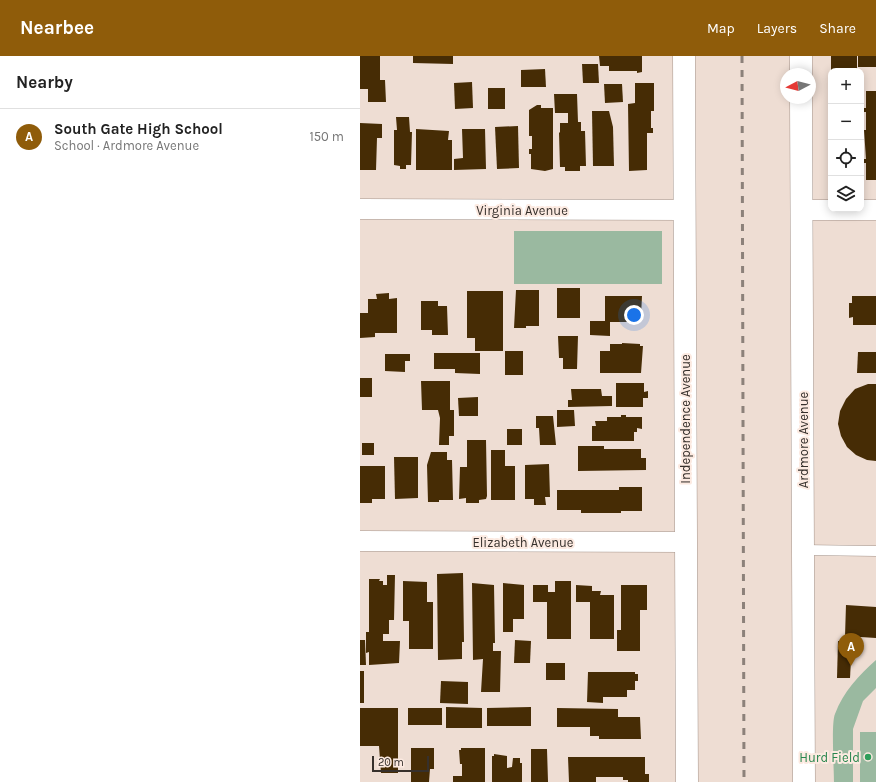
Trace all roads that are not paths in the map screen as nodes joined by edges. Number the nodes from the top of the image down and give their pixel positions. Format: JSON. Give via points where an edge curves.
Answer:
{"nodes":[{"id":1,"x":684,"y":56,"type":"edge"},
{"id":2,"x":801,"y":56,"type":"edge"},
{"id":3,"x":801,"y":68,"type":"edge"},
{"id":4,"x":801,"y":104,"type":"edge"},
{"id":5,"x":360,"y":209,"type":"edge"},
{"id":6,"x":684,"y":210,"type":"junction"},
{"id":7,"x":802,"y":210,"type":"junction"},
{"id":8,"x":876,"y":210,"type":"edge"},
{"id":9,"x":360,"y":541,"type":"edge"},
{"id":10,"x":686,"y":542,"type":"junction"},
{"id":11,"x":803,"y":550,"type":"junction"},
{"id":12,"x":876,"y":551,"type":"edge"},
{"id":13,"x":686,"y":782,"type":"edge"},
{"id":14,"x":804,"y":782,"type":"edge"}],
"edges":[{"from":1,"to":6,"type":"street","name":"Independence Avenue"},
{"from":2,"to":3,"type":"street"},
{"from":4,"to":7,"type":"street","name":"Ardmore Avenue"},
{"from":5,"to":6,"type":"street","name":"Virginia Avenue"},
{"from":6,"to":10,"type":"street","name":"Independence Avenue"},
{"from":7,"to":8,"type":"street"},
{"from":7,"to":11,"type":"street","name":"Ardmore Avenue"},
{"from":9,"to":10,"type":"street","name":"Elizabeth Avenue"},
{"from":10,"to":13,"type":"street","name":"Independence Avenue"},
{"from":11,"to":12,"type":"lane"},
{"from":11,"to":14,"type":"street","name":"Ardmore Avenue"}]}
